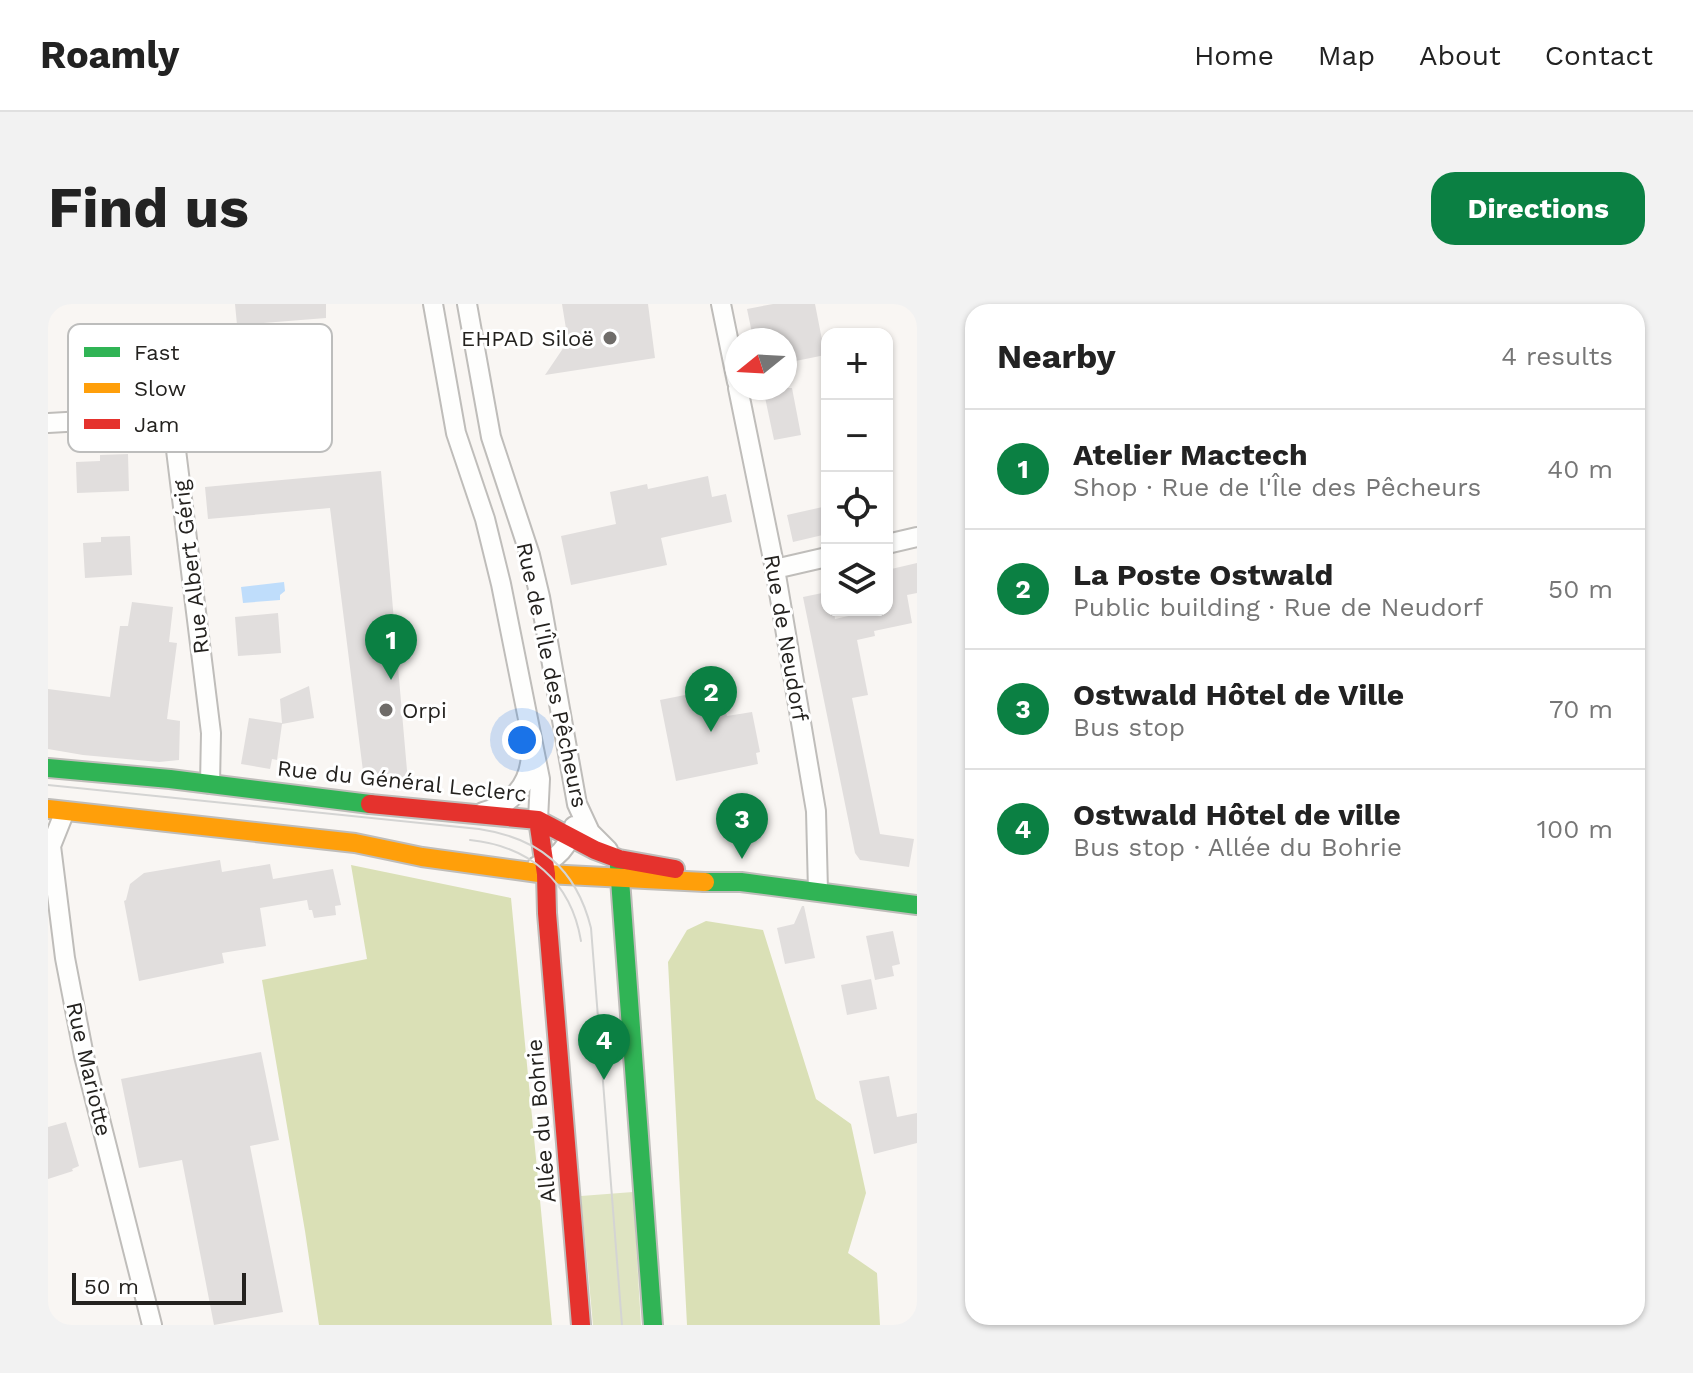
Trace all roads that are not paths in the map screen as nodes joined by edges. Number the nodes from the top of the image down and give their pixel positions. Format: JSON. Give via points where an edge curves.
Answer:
{"nodes":[{"id":1,"x":433,"y":304,"type":"edge"},
{"id":2,"x":467,"y":304,"type":"edge"},
{"id":3,"x":721,"y":304,"type":"edge"},
{"id":4,"x":726,"y":328,"type":"edge"},
{"id":5,"x":480,"y":385,"type":"junction"},
{"id":6,"x":448,"y":391,"type":"junction"},
{"id":7,"x":741,"y":400,"type":"edge"},
{"id":8,"x":68,"y":422,"type":"edge"},
{"id":9,"x":48,"y":423,"type":"edge"},
{"id":10,"x":176,"y":452,"type":"edge"},
{"id":11,"x":917,"y":537,"type":"edge"},
{"id":12,"x":893,"y":543,"type":"edge"},
{"id":13,"x":821,"y":558,"type":"edge"},
{"id":14,"x":775,"y":569,"type":"junction"},
{"id":15,"x":530,"y":739,"type":"junction"},
{"id":16,"x":48,"y":768,"type":"edge"},
{"id":17,"x":210,"y":784,"type":"junction"},
{"id":18,"x":577,"y":804,"type":"junction"},
{"id":19,"x":57,"y":810,"type":"edge"},
{"id":20,"x":478,"y":813,"type":"junction"},
{"id":21,"x":542,"y":817,"type":"junction"},
{"id":22,"x":567,"y":844,"type":"junction"},
{"id":23,"x":619,"y":859,"type":"junction"},
{"id":24,"x":510,"y":869,"type":"junction"},
{"id":25,"x":546,"y":869,"type":"junction"},
{"id":26,"x":612,"y":880,"type":"junction"},
{"id":27,"x":667,"y":882,"type":"junction"},
{"id":28,"x":741,"y":882,"type":"junction"},
{"id":29,"x":818,"y":891,"type":"junction"},
{"id":30,"x":917,"y":905,"type":"edge"},
{"id":31,"x":547,"y":913,"type":"junction"},
{"id":32,"x":625,"y":928,"type":"junction"},
{"id":33,"x":152,"y":1325,"type":"edge"},
{"id":34,"x":581,"y":1325,"type":"edge"},
{"id":35,"x":653,"y":1325,"type":"edge"}],
"edges":[{"from":1,"to":6,"type":"street","name":"Rue de l'Île des Pêcheurs"},
{"from":2,"to":5,"type":"street","name":"Rue de l'Île des Pêcheurs"},
{"from":3,"to":4,"type":"street","name":"Rue de Neudorf"},
{"from":5,"to":6,"type":"street"},
{"from":5,"to":18,"type":"street","name":"Rue de l'Île des Pêcheurs","via":[[540,597]]},
{"from":6,"to":15,"type":"street","name":"Rue de l'Île des Pêcheurs","via":[[460,450],[492,544]]},
{"from":7,"to":14,"type":"street","name":"Rue de Neudorf"},
{"from":8,"to":9,"type":"street","name":"Rue Albert Gérig"},
{"from":10,"to":17,"type":"street","name":"Rue Albert Gérig","via":[[211,733]]},
{"from":11,"to":12,"type":"street"},
{"from":13,"to":14,"type":"street"},
{"from":14,"to":29,"type":"street","name":"Rue de Neudorf","via":[[816,811]]},
{"from":15,"to":20,"type":"street","name":"Rue de l'Île des Pêcheurs","via":[[525,783],[507,802]]},
{"from":15,"to":21,"type":"street","name":"Rue de l'Île des Pêcheurs"},
{"from":16,"to":17,"type":"main road","name":"Rue du Général Leclerc"},
{"from":17,"to":20,"type":"main road","name":"Rue du Général Leclerc"},
{"from":18,"to":22,"type":"street"},
{"from":18,"to":23,"type":"street","name":"Rue de l'Île des Pêcheurs","via":[[590,832]]},
{"from":19,"to":24,"type":"main road","via":[[355,843]]},
{"from":19,"to":33,"type":"street","name":"Rue Mariotte","via":[[51,859],[68,970],[91,1086]]},
{"from":20,"to":21,"type":"main road","name":"Rue du Général Leclerc"},
{"from":21,"to":22,"type":"main road","name":"Rue du Général Leclerc"},
{"from":21,"to":25,"type":"main road","name":"Allée du Bohrie"},
{"from":22,"to":23,"type":"main road","name":"Rue du Général Leclerc"},
{"from":22,"to":25,"type":"street"},
{"from":22,"to":26,"type":"street","via":[[588,873]]},
{"from":23,"to":26,"type":"main road"},
{"from":23,"to":28,"type":"main road","name":"Rue du Général Leclerc"},
{"from":24,"to":25,"type":"street"},
{"from":24,"to":31,"type":"main road","name":"Allée du Bohrie","via":[[538,885]]},
{"from":25,"to":26,"type":"main road","name":"Rue du Général Leclerc"},
{"from":25,"to":31,"type":"main road","name":"Allée du Bohrie"},
{"from":26,"to":27,"type":"main road","name":"Rue du Général Leclerc"},
{"from":26,"to":32,"type":"main road"},
{"from":27,"to":28,"type":"main road","name":"Rue du Général Leclerc"},
{"from":27,"to":32,"type":"main road","via":[[636,893],[626,911]]},
{"from":28,"to":29,"type":"main road","name":"Rue du Général Leclerc"},
{"from":29,"to":30,"type":"main road","name":"Rue du Général Leclerc"},
{"from":31,"to":34,"type":"main road","name":"Allée du Bohrie"},
{"from":32,"to":35,"type":"main road"}]}
